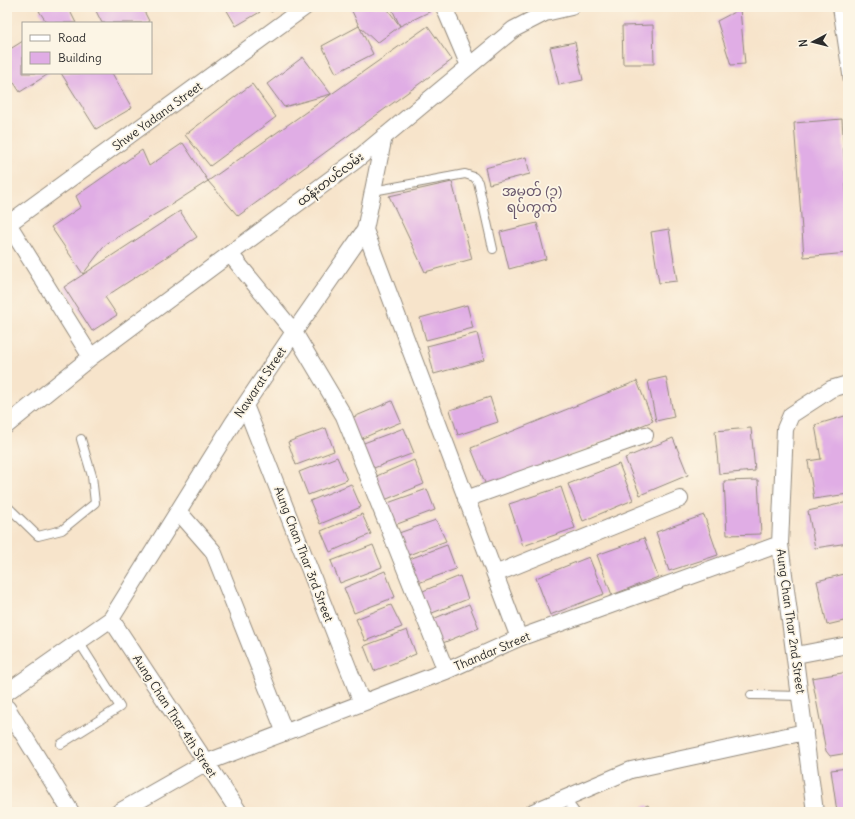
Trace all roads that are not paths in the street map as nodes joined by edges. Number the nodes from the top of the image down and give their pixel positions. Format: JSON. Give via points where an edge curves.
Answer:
{"nodes":[{"id":1,"x":305,"y":7,"type":"edge"},
{"id":2,"x":444,"y":7,"type":"edge"},
{"id":3,"x":570,"y":7,"type":"edge"},
{"id":4,"x":837,"y":7,"type":"edge"},
{"id":5,"x":470,"y":66,"type":"junction"},
{"id":6,"x":848,"y":81,"type":"edge"},
{"id":7,"x":384,"y":136,"type":"junction"},
{"id":8,"x":373,"y":190,"type":"junction"},
{"id":9,"x":8,"y":223,"type":"edge"},
{"id":10,"x":366,"y":230,"type":"junction"},
{"id":11,"x":493,"y":249,"type":"dead end"},
{"id":12,"x":230,"y":254,"type":"junction"},
{"id":13,"x":294,"y":332,"type":"junction"},
{"id":14,"x":91,"y":357,"type":"junction"},
{"id":15,"x":848,"y":384,"type":"edge"},
{"id":16,"x":245,"y":405,"type":"junction"},
{"id":17,"x":7,"y":425,"type":"edge"},
{"id":18,"x":644,"y":435,"type":"dead end"},
{"id":19,"x":81,"y":439,"type":"dead end"},
{"id":20,"x":466,"y":499,"type":"junction"},
{"id":21,"x":680,"y":499,"type":"dead end"},
{"id":22,"x":7,"y":506,"type":"edge"},
{"id":23,"x":178,"y":511,"type":"junction"},
{"id":24,"x":780,"y":544,"type":"junction"},
{"id":25,"x":495,"y":574,"type":"junction"},
{"id":26,"x":111,"y":619,"type":"junction"},
{"id":27,"x":519,"y":638,"type":"junction"},
{"id":28,"x":79,"y":642,"type":"junction"},
{"id":29,"x":848,"y":645,"type":"edge"},
{"id":30,"x":796,"y":654,"type":"junction"},
{"id":31,"x":446,"y":671,"type":"junction"},
{"id":32,"x":7,"y":692,"type":"edge"},
{"id":33,"x":751,"y":695,"type":"dead end"},
{"id":34,"x":801,"y":696,"type":"junction"},
{"id":35,"x":362,"y":703,"type":"junction"},
{"id":36,"x":7,"y":708,"type":"edge"},
{"id":37,"x":805,"y":732,"type":"junction"},
{"id":38,"x":285,"y":733,"type":"junction"},
{"id":39,"x":61,"y":744,"type":"dead end"},
{"id":40,"x":205,"y":763,"type":"junction"},
{"id":41,"x":565,"y":798,"type":"junction"},
{"id":42,"x":71,"y":812,"type":"edge"},
{"id":43,"x":118,"y":812,"type":"edge"},
{"id":44,"x":239,"y":812,"type":"edge"},
{"id":45,"x":533,"y":812,"type":"edge"},
{"id":46,"x":575,"y":812,"type":"edge"},
{"id":47,"x":815,"y":812,"type":"edge"}],
"edges":[{"from":1,"to":9,"type":"street","name":"Shwe Yadana Street"},
{"from":2,"to":5,"type":"street"},
{"from":3,"to":5,"type":"street","name":"ထန်းတပင်လမ်း","via":[[545,13],[514,28]]},
{"from":4,"to":6,"type":"lane"},
{"from":5,"to":7,"type":"street","name":"ထန်းတပင်လမ်း"},
{"from":7,"to":8,"type":"street","name":"Nawarat Street"},
{"from":7,"to":12,"type":"street","name":"ထန်းတပင်လမ်း","via":[[355,161]]},
{"from":8,"to":10,"type":"street","name":"Nawarat Street"},
{"from":8,"to":11,"type":"lane","via":[[465,174],[474,177],[478,182]]},
{"from":9,"to":14,"type":"street"},
{"from":10,"to":13,"type":"street","name":"Nawarat Street"},
{"from":10,"to":20,"type":"street"},
{"from":12,"to":13,"type":"street"},
{"from":12,"to":14,"type":"street","name":"ထန်းတပင်လမ်း"},
{"from":13,"to":16,"type":"street","name":"Nawarat Street"},
{"from":13,"to":31,"type":"street","via":[[344,416]]},
{"from":14,"to":17,"type":"street","name":"ထန်းတပင်လမ်း"},
{"from":15,"to":24,"type":"street","name":"Aung Chan Thar 2nd Street","via":[[831,389],[791,415],[785,429]]},
{"from":16,"to":23,"type":"street","name":"Nawarat Street"},
{"from":16,"to":35,"type":"street","name":"Aung Chan Thar 3rd Street"},
{"from":18,"to":20,"type":"street"},
{"from":19,"to":22,"type":"lane","via":[[92,476],[95,503],[62,530],[38,536]]},
{"from":20,"to":25,"type":"street"},
{"from":21,"to":25,"type":"street"},
{"from":23,"to":26,"type":"street","name":"Nawarat Street"},
{"from":23,"to":38,"type":"street","via":[[213,551]]},
{"from":24,"to":27,"type":"street","name":"Thandar Street"},
{"from":24,"to":30,"type":"street","name":"Aung Chan Thar 2nd Street"},
{"from":25,"to":27,"type":"street"},
{"from":26,"to":28,"type":"street"},
{"from":26,"to":40,"type":"street","name":"Aung Chan Thar 4th Street"},
{"from":27,"to":31,"type":"street","name":"Thandar Street"},
{"from":28,"to":32,"type":"street"},
{"from":28,"to":39,"type":"lane","via":[[120,707]]},
{"from":29,"to":30,"type":"street"},
{"from":30,"to":34,"type":"street","name":"Aung Chan Thar 2nd Street"},
{"from":31,"to":35,"type":"street","name":"Thandar Street"},
{"from":33,"to":34,"type":"lane"},
{"from":34,"to":37,"type":"street","name":"Aung Chan Thar 2nd Street"},
{"from":35,"to":38,"type":"street","name":"Thandar Street"},
{"from":36,"to":42,"type":"street"},
{"from":37,"to":41,"type":"street","via":[[631,770]]},
{"from":37,"to":47,"type":"street","name":"Aung Chan Thar 2nd Street"},
{"from":38,"to":40,"type":"street","name":"Thandar Street"},
{"from":40,"to":43,"type":"street","name":"Thandar Street"},
{"from":40,"to":44,"type":"street","name":"Aung Chan Thar 4th Street"},
{"from":41,"to":45,"type":"street"},
{"from":41,"to":46,"type":"lane"}]}
